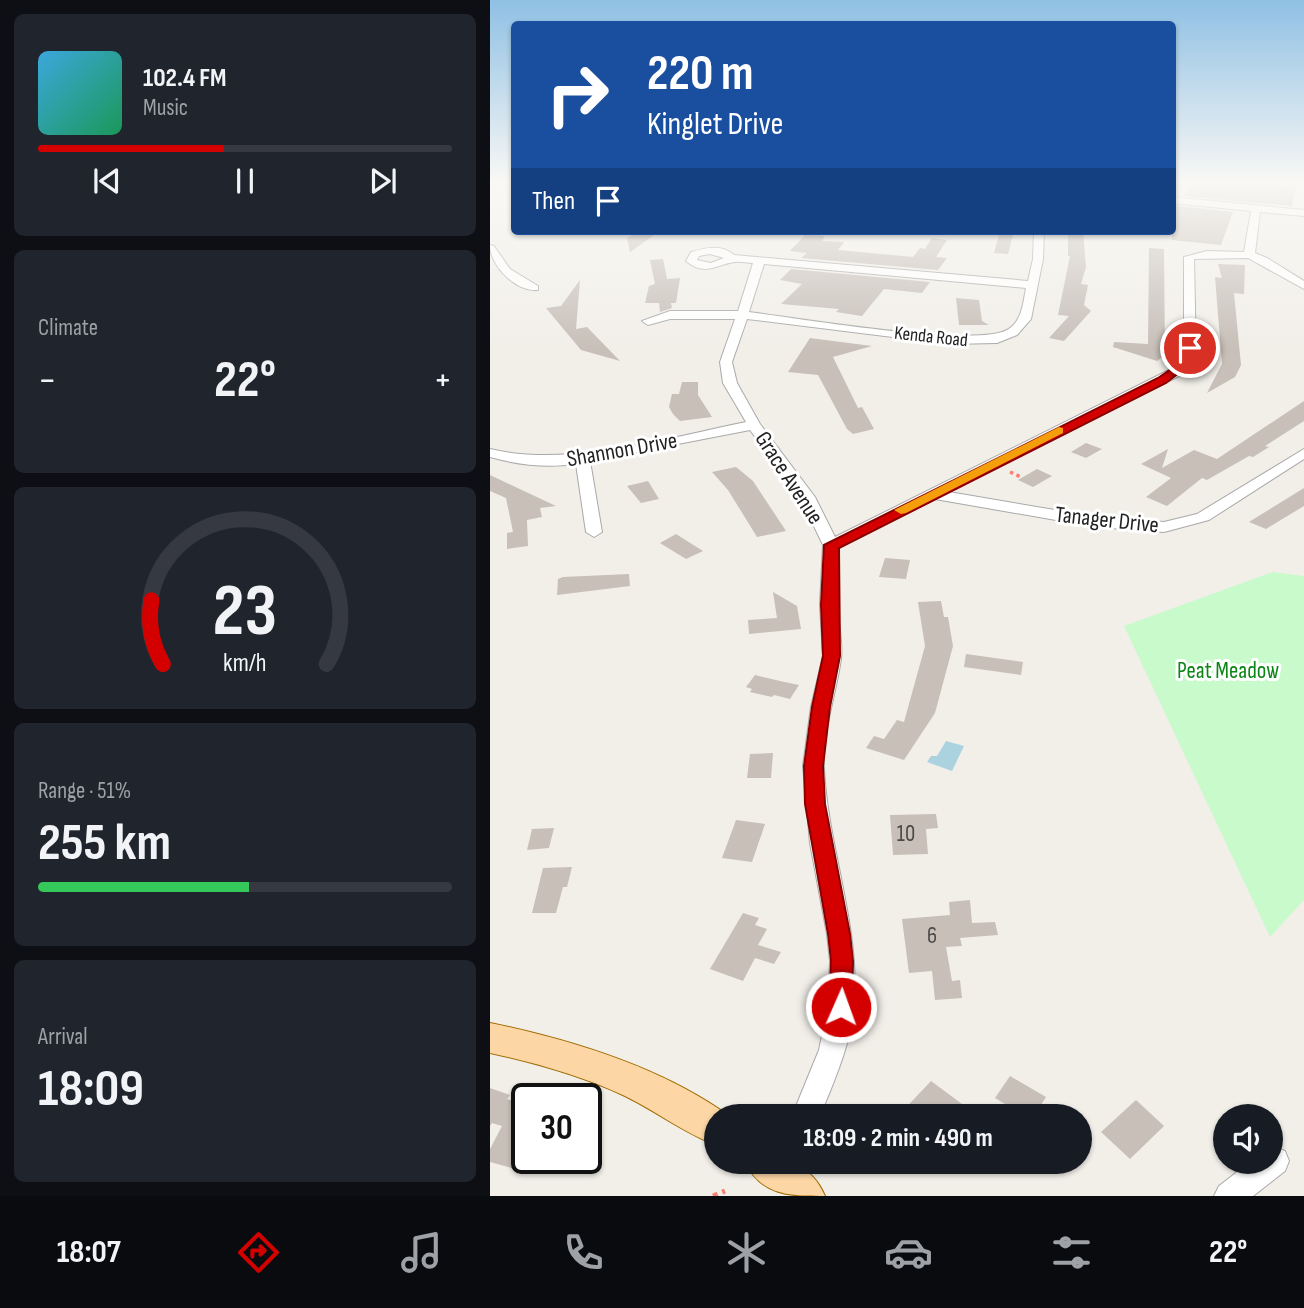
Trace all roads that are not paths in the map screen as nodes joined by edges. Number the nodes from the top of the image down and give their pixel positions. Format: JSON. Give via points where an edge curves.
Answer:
{"nodes":[{"id":1,"x":1039,"y":238,"type":"edge"},
{"id":2,"x":1252,"y":238,"type":"edge"},
{"id":3,"x":490,"y":248,"type":"edge"},
{"id":4,"x":1249,"y":256,"type":"junction"},
{"id":5,"x":731,"y":258,"type":"dead end"},
{"id":6,"x":759,"y":260,"type":"junction"},
{"id":7,"x":1032,"y":285,"type":"junction"},
{"id":8,"x":1304,"y":286,"type":"edge"},
{"id":9,"x":534,"y":288,"type":"dead end"},
{"id":10,"x":741,"y":314,"type":"junction"},
{"id":11,"x":648,"y":321,"type":"dead end"},
{"id":12,"x":754,"y":425,"type":"junction"},
{"id":13,"x":490,"y":453,"type":"edge"},
{"id":14,"x":1304,"y":453,"type":"edge"},
{"id":15,"x":582,"y":458,"type":"junction"},
{"id":16,"x":933,"y":494,"type":"junction"},
{"id":17,"x":594,"y":532,"type":"dead end"},
{"id":18,"x":831,"y":545,"type":"junction"},
{"id":19,"x":490,"y":1038,"type":"edge"},
{"id":20,"x":811,"y":1104,"type":"edge"},
{"id":21,"x":704,"y":1121,"type":"edge"},
{"id":22,"x":1258,"y":1174,"type":"edge"},
{"id":23,"x":1229,"y":1196,"type":"edge"}],
"edges":[{"from":1,"to":7,"type":"street","name":"Kenda Road"},
{"from":2,"to":4,"type":"street"},
{"from":3,"to":9,"type":"street","via":[[506,271]]},
{"from":4,"to":8,"type":"street","via":[[1264,260]]},
{"from":4,"to":16,"type":"street","via":[[1189,257],[1190,356],[1182,368]]},
{"from":5,"to":6,"type":"street"},
{"from":6,"to":7,"type":"street"},
{"from":6,"to":10,"type":"street","name":"Grace Avenue"},
{"from":7,"to":10,"type":"street","name":"Kenda Road","via":[[1021,325],[985,341]]},
{"from":10,"to":11,"type":"street","via":[[670,315]]},
{"from":10,"to":12,"type":"street","name":"Grace Avenue","via":[[726,362],[730,383]]},
{"from":12,"to":15,"type":"street","name":"Shannon Drive"},
{"from":12,"to":18,"type":"street","name":"Grace Avenue","via":[[807,497]]},
{"from":13,"to":15,"type":"street","name":"Shannon Drive","via":[[542,463]]},
{"from":14,"to":16,"type":"street","name":"Tanager Drive","via":[[1203,516],[1164,527],[1096,522]]},
{"from":15,"to":17,"type":"street"},
{"from":16,"to":18,"type":"street"},
{"from":18,"to":20,"type":"street","name":"Grace Avenue","via":[[832,656],[813,766],[819,831],[839,934],[841,1007],[832,1049]]},
{"from":19,"to":21,"type":"main road","via":[[601,1069]]},
{"from":22,"to":23,"type":"street"}]}
